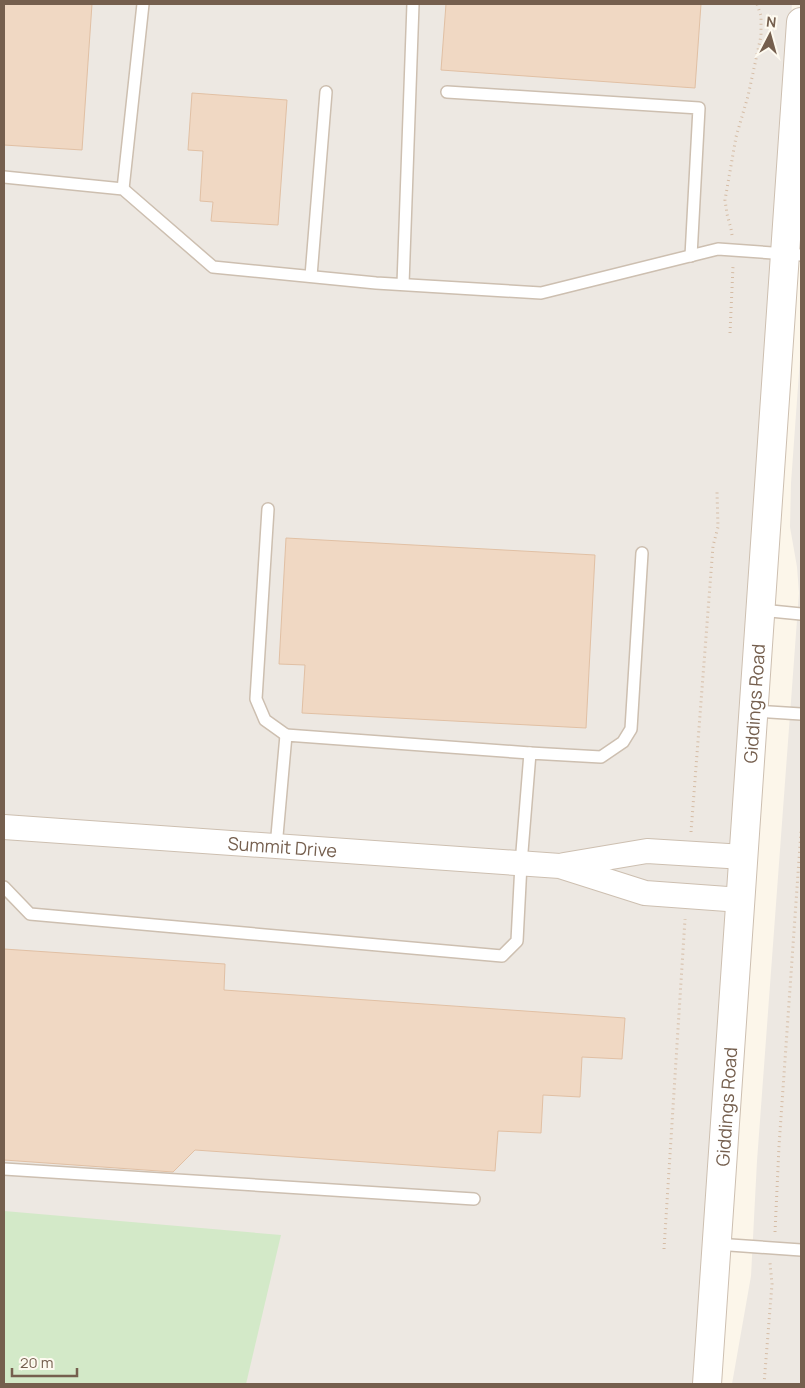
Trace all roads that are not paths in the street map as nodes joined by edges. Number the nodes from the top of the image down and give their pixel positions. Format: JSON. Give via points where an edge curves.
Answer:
{"nodes":[{"id":1,"x":143,"y":4,"type":"edge"},
{"id":2,"x":413,"y":4,"type":"edge"},
{"id":3,"x":801,"y":22,"type":"edge"},
{"id":4,"x":326,"y":92,"type":"dead end"},
{"id":5,"x":447,"y":92,"type":"dead end"},
{"id":6,"x":4,"y":177,"type":"edge"},
{"id":7,"x":122,"y":188,"type":"junction"},
{"id":8,"x":793,"y":255,"type":"edge"},
{"id":9,"x":692,"y":256,"type":"junction"},
{"id":10,"x":311,"y":276,"type":"junction"},
{"id":11,"x":402,"y":284,"type":"junction"},
{"id":12,"x":268,"y":509,"type":"dead end"},
{"id":13,"x":642,"y":553,"type":"dead end"},
{"id":14,"x":761,"y":610,"type":"junction"},
{"id":15,"x":801,"y":614,"type":"edge"},
{"id":16,"x":754,"y":711,"type":"junction"},
{"id":17,"x":801,"y":714,"type":"edge"},
{"id":18,"x":286,"y":735,"type":"junction"},
{"id":19,"x":530,"y":753,"type":"junction"},
{"id":20,"x":4,"y":827,"type":"edge"},
{"id":21,"x":276,"y":847,"type":"junction"},
{"id":22,"x":744,"y":857,"type":"junction"},
{"id":23,"x":521,"y":864,"type":"junction"},
{"id":24,"x":560,"y":866,"type":"junction"},
{"id":25,"x":4,"y":887,"type":"edge"},
{"id":26,"x":740,"y":900,"type":"junction"},
{"id":27,"x":4,"y":1169,"type":"edge"},
{"id":28,"x":474,"y":1199,"type":"dead end"},
{"id":29,"x":716,"y":1244,"type":"junction"},
{"id":30,"x":801,"y":1250,"type":"edge"},
{"id":31,"x":707,"y":1384,"type":"edge"}],
"edges":[{"from":1,"to":7,"type":"lane"},
{"from":2,"to":11,"type":"lane"},
{"from":3,"to":8,"type":"street","name":"Giddings Road"},
{"from":4,"to":10,"type":"lane"},
{"from":5,"to":9,"type":"lane","via":[[699,108]]},
{"from":6,"to":7,"type":"lane"},
{"from":7,"to":10,"type":"lane","via":[[213,267]]},
{"from":8,"to":9,"type":"lane","via":[[718,249]]},
{"from":8,"to":14,"type":"street","name":"Giddings Road"},
{"from":9,"to":11,"type":"lane","via":[[541,293]]},
{"from":10,"to":11,"type":"lane"},
{"from":12,"to":18,"type":"lane","via":[[256,698],[266,720]]},
{"from":13,"to":19,"type":"lane","via":[[632,729],[623,742],[601,757]]},
{"from":14,"to":15,"type":"lane"},
{"from":14,"to":16,"type":"street","name":"Giddings Road"},
{"from":16,"to":17,"type":"lane"},
{"from":16,"to":22,"type":"street","name":"Giddings Road"},
{"from":18,"to":19,"type":"lane"},
{"from":18,"to":21,"type":"lane"},
{"from":19,"to":23,"type":"lane"},
{"from":20,"to":21,"type":"street","name":"Summit Drive"},
{"from":21,"to":23,"type":"street","name":"Summit Drive"},
{"from":22,"to":24,"type":"street","name":"Summit Drive","via":[[647,851]]},
{"from":22,"to":26,"type":"street","name":"Giddings Road"},
{"from":23,"to":24,"type":"street","name":"Summit Drive"},
{"from":23,"to":25,"type":"lane","via":[[517,941],[502,956],[30,914]]},
{"from":24,"to":26,"type":"street","name":"Summit Drive","via":[[645,893]]},
{"from":26,"to":29,"type":"street","name":"Giddings Road"},
{"from":27,"to":28,"type":"lane"},
{"from":29,"to":30,"type":"lane"},
{"from":29,"to":31,"type":"street","name":"Giddings Road"}]}
